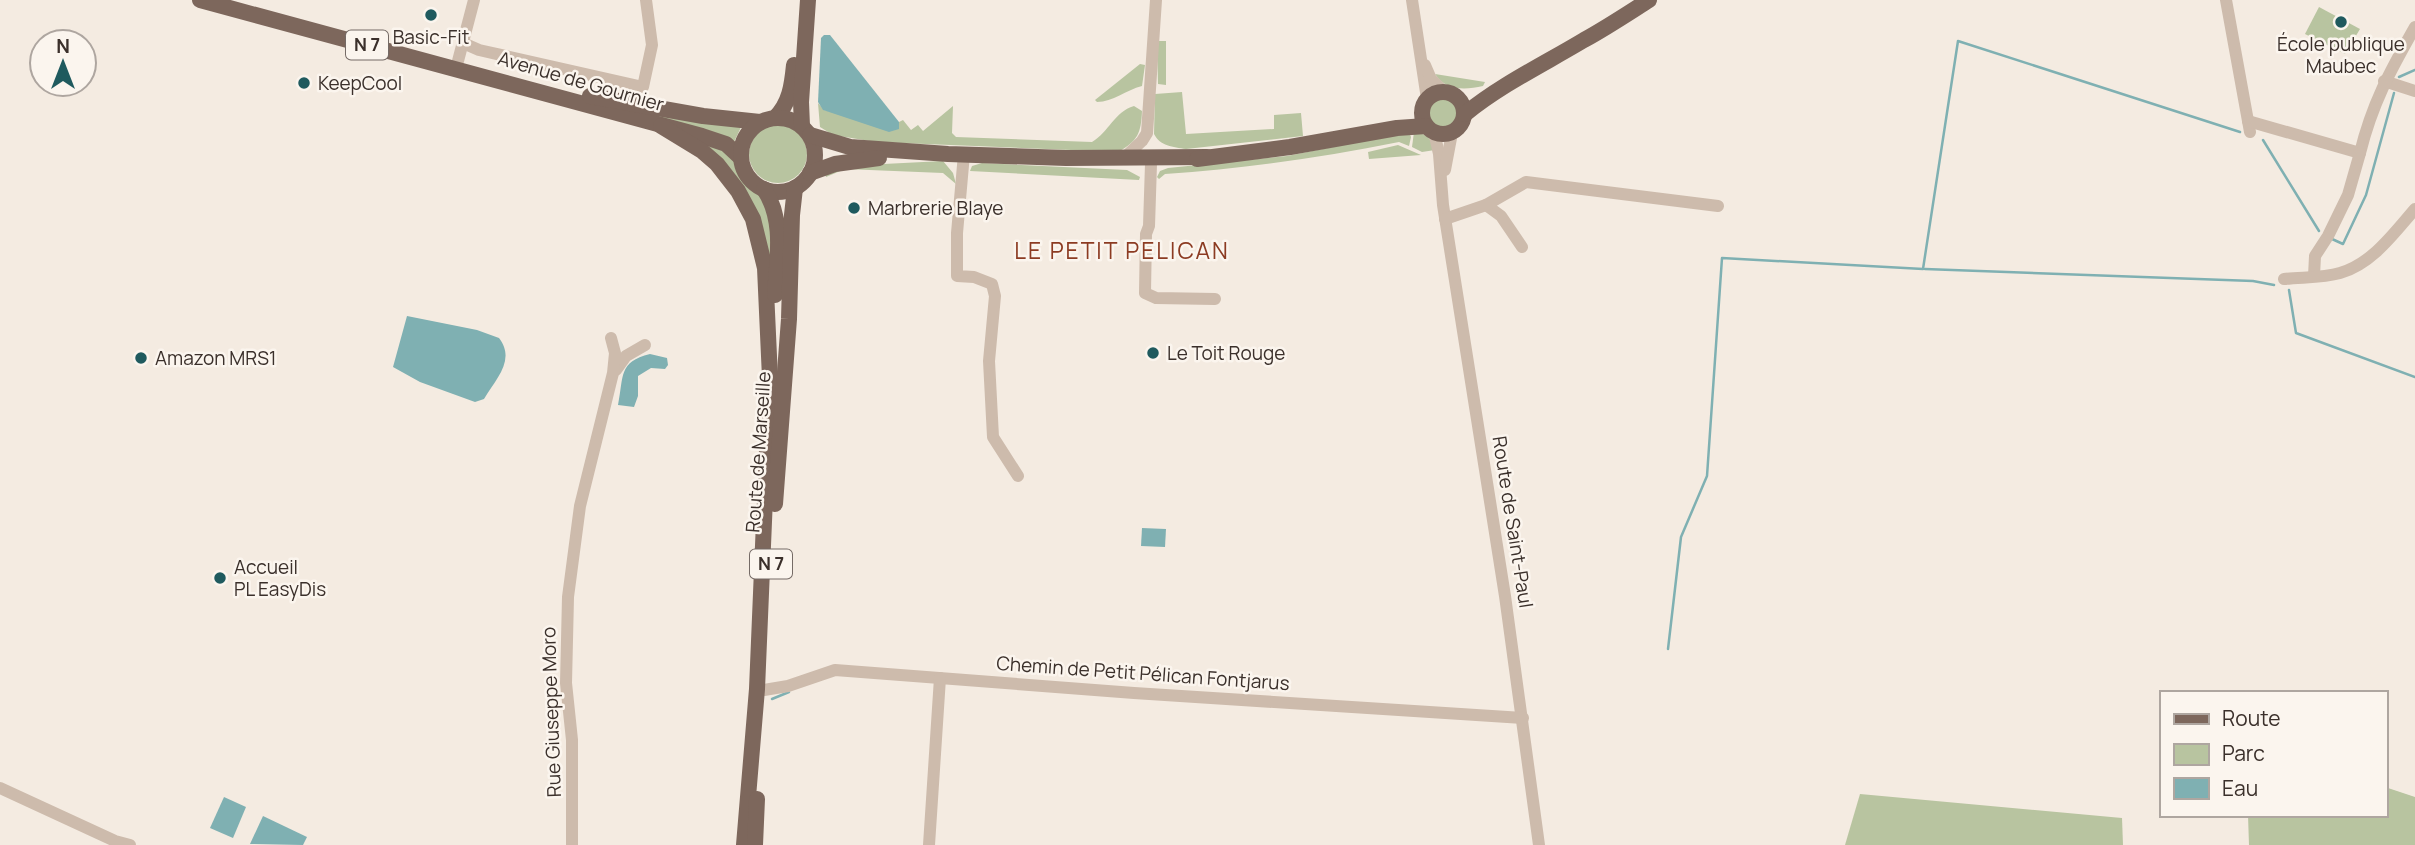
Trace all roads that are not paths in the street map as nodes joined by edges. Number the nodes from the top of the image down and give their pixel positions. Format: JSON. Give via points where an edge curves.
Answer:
{"nodes":[{"id":1,"x":200,"y":0,"type":"edge"},
{"id":2,"x":230,"y":0,"type":"edge"},
{"id":3,"x":474,"y":0,"type":"edge"},
{"id":4,"x":646,"y":0,"type":"edge"},
{"id":5,"x":798,"y":0,"type":"edge"},
{"id":6,"x":808,"y":0,"type":"edge"},
{"id":7,"x":1156,"y":0,"type":"edge"},
{"id":8,"x":1412,"y":0,"type":"edge"},
{"id":9,"x":1649,"y":0,"type":"edge"},
{"id":10,"x":2226,"y":0,"type":"edge"},
{"id":11,"x":2415,"y":27,"type":"edge"},
{"id":12,"x":463,"y":43,"type":"junction"},
{"id":13,"x":1421,"y":55,"type":"junction"},
{"id":14,"x":458,"y":61,"type":"junction"},
{"id":15,"x":1530,"y":70,"type":"junction"},
{"id":16,"x":2384,"y":81,"type":"junction"},
{"id":17,"x":2415,"y":91,"type":"edge"},
{"id":18,"x":1449,"y":93,"type":"junction"},
{"id":19,"x":1425,"y":104,"type":"junction"},
{"id":20,"x":1465,"y":114,"type":"junction"},
{"id":21,"x":703,"y":116,"type":"junction"},
{"id":22,"x":637,"y":119,"type":"junction"},
{"id":23,"x":768,"y":120,"type":"junction"},
{"id":24,"x":661,"y":126,"type":"junction"},
{"id":25,"x":1430,"y":129,"type":"junction"},
{"id":26,"x":806,"y":131,"type":"junction"},
{"id":27,"x":1147,"y":132,"type":"junction"},
{"id":28,"x":1452,"y":133,"type":"junction"},
{"id":29,"x":1357,"y":134,"type":"junction"},
{"id":30,"x":2360,"y":153,"type":"junction"},
{"id":31,"x":956,"y":154,"type":"junction"},
{"id":32,"x":1125,"y":157,"type":"junction"},
{"id":33,"x":741,"y":158,"type":"junction"},
{"id":34,"x":1066,"y":158,"type":"junction"},
{"id":35,"x":1159,"y":160,"type":"junction"},
{"id":36,"x":810,"y":173,"type":"junction"},
{"id":37,"x":795,"y":188,"type":"junction"},
{"id":38,"x":764,"y":189,"type":"junction"},
{"id":39,"x":1486,"y":205,"type":"junction"},
{"id":40,"x":1718,"y":206,"type":"dead end"},
{"id":41,"x":2415,"y":209,"type":"edge"},
{"id":42,"x":1444,"y":212,"type":"junction"},
{"id":43,"x":1522,"y":247,"type":"dead end"},
{"id":44,"x":2314,"y":276,"type":"junction"},
{"id":45,"x":2284,"y":279,"type":"dead end"},
{"id":46,"x":1215,"y":299,"type":"dead end"},
{"id":47,"x":611,"y":338,"type":"dead end"},
{"id":48,"x":645,"y":345,"type":"dead end"},
{"id":49,"x":770,"y":364,"type":"junction"},
{"id":50,"x":613,"y":373,"type":"junction"},
{"id":51,"x":1018,"y":476,"type":"dead end"},
{"id":52,"x":940,"y":678,"type":"junction"},
{"id":53,"x":764,"y":690,"type":"junction"},
{"id":54,"x":1523,"y":718,"type":"junction"},
{"id":55,"x":0,"y":788,"type":"edge"},
{"id":56,"x":118,"y":843,"type":"edge"},
{"id":57,"x":130,"y":845,"type":"edge"},
{"id":58,"x":572,"y":845,"type":"edge"},
{"id":59,"x":744,"y":845,"type":"edge"},
{"id":60,"x":755,"y":845,"type":"edge"},
{"id":61,"x":929,"y":845,"type":"edge"},
{"id":62,"x":1539,"y":845,"type":"edge"}],
"edges":[{"from":1,"to":22,"type":"main road","name":"Avenue de Gournier","number":"N 7"},
{"from":2,"to":14,"type":"main road","name":"Avenue de Gournier","number":"N 7"},
{"from":3,"to":12,"type":"street"},
{"from":4,"to":12,"type":"street","via":[[652,45],[643,86]]},
{"from":5,"to":23,"type":"main road","via":[[792,86],[783,110]]},
{"from":6,"to":26,"type":"main road","via":[[801,102]]},
{"from":7,"to":27,"type":"street"},
{"from":8,"to":13,"type":"street"},
{"from":9,"to":15,"type":"main road"},
{"from":10,"to":30,"type":"street","via":[[2249,126]]},
{"from":11,"to":16,"type":"street"},
{"from":12,"to":14,"type":"street"},
{"from":13,"to":18,"type":"street","via":[[1431,79]]},
{"from":13,"to":19,"type":"street"},
{"from":14,"to":21,"type":"main road","name":"Avenue de Gournier","number":"N 7","via":[[592,96]]},
{"from":15,"to":18,"type":"main road","via":[[1485,89]]},
{"from":15,"to":20,"type":"main road"},
{"from":16,"to":17,"type":"street"},
{"from":16,"to":30,"type":"street"},
{"from":18,"to":19,"type":"main road","via":[[1435,93]]},
{"from":18,"to":20,"type":"main road","via":[[1461,100]]},
{"from":19,"to":25,"type":"main road","via":[[1422,117]]},
{"from":19,"to":29,"type":"main road"},
{"from":20,"to":28,"type":"main road"},
{"from":21,"to":22,"type":"main road","via":[[649,111]]},
{"from":21,"to":23,"type":"main road","name":"Avenue de Gournier","number":"N 7"},
{"from":22,"to":24,"type":"main road","name":"Avenue de Gournier","number":"N 7"},
{"from":23,"to":26,"type":"main road","via":[[785,118]]},
{"from":23,"to":33,"type":"main road","via":[[745,137]]},
{"from":24,"to":33,"type":"main road","name":"Avenue de Gournier","via":[[726,144]]},
{"from":24,"to":49,"type":"main road","number":"N 7","via":[[717,164],[746,204],[763,252]]},
{"from":25,"to":28,"type":"main road","via":[[1443,135]]},
{"from":25,"to":29,"type":"main road"},
{"from":25,"to":42,"type":"street","name":"Route de Saint-Paul","via":[[1439,153]]},
{"from":26,"to":31,"type":"main road","via":[[850,147]]},
{"from":26,"to":36,"type":"main road","via":[[816,154]]},
{"from":27,"to":32,"type":"street"},
{"from":27,"to":35,"type":"street"},
{"from":28,"to":42,"type":"street","name":"Route de Saint-Paul","via":[[1444,174]]},
{"from":29,"to":35,"type":"main road","via":[[1177,163]]},
{"from":30,"to":44,"type":"street","via":[[2348,195],[2315,256]]},
{"from":31,"to":34,"type":"main road"},
{"from":31,"to":36,"type":"main road","via":[[855,160]]},
{"from":31,"to":51,"type":"street","via":[[957,276],[992,284],[993,438]]},
{"from":32,"to":34,"type":"main road"},
{"from":32,"to":35,"type":"main road"},
{"from":33,"to":38,"type":"main road","via":[[749,177]]},
{"from":34,"to":35,"type":"main road","via":[[1109,164]]},
{"from":35,"to":46,"type":"street","via":[[1144,293],[1156,298]]},
{"from":36,"to":37,"type":"main road"},
{"from":37,"to":38,"type":"main road"},
{"from":37,"to":53,"type":"main road","name":"Route de Marseille","number":"N 7"},
{"from":38,"to":49,"type":"main road","number":"N 7","via":[[779,231]]},
{"from":39,"to":40,"type":"street","via":[[1526,182]]},
{"from":39,"to":42,"type":"street"},
{"from":39,"to":43,"type":"street","via":[[1501,216]]},
{"from":41,"to":44,"type":"street","via":[[2360,265],[2339,274]]},
{"from":42,"to":54,"type":"street","name":"Route de Saint-Paul"},
{"from":44,"to":45,"type":"street"},
{"from":47,"to":50,"type":"street","name":"Rue Giuseppe Moro"},
{"from":48,"to":50,"type":"street","via":[[626,356]]},
{"from":49,"to":59,"type":"main road","name":"Route de Marseille","number":"N 7","via":[[757,689]]},
{"from":50,"to":58,"type":"street","name":"Rue Giuseppe Moro","via":[[580,506],[568,597]]},
{"from":52,"to":53,"type":"street","name":"Chemin de Petit Pélican Fontjarus","via":[[835,670]]},
{"from":52,"to":54,"type":"street","name":"Chemin de Petit Pélican Fontjarus"},
{"from":52,"to":61,"type":"street"},
{"from":53,"to":60,"type":"main road","name":"Route de Marseille","number":"N 7"},
{"from":54,"to":62,"type":"street","name":"Route de Saint-Paul"},
{"from":55,"to":56,"type":"street"},
{"from":56,"to":57,"type":"street"}]}
